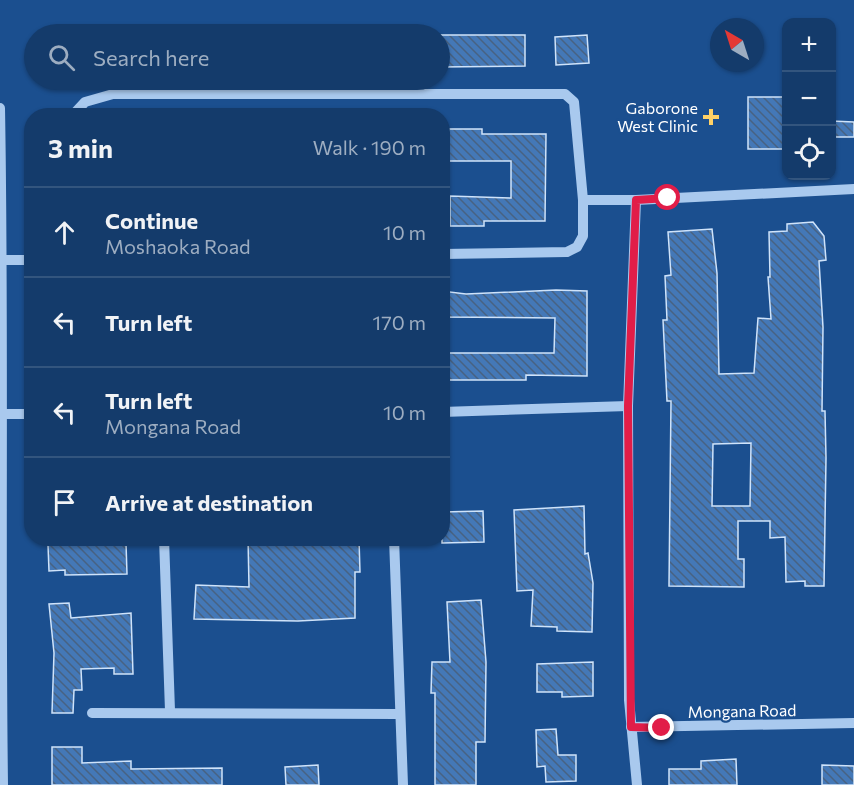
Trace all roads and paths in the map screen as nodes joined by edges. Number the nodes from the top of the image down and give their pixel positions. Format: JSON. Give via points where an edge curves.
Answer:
{"nodes":[{"id":1,"x":0,"y":108,"type":"edge"},
{"id":2,"x":79,"y":108,"type":"edge"},
{"id":3,"x":1,"y":167,"type":"edge"},
{"id":4,"x":854,"y":189,"type":"edge"},
{"id":5,"x":583,"y":200,"type":"junction"},
{"id":6,"x":636,"y":200,"type":"junction"},
{"id":7,"x":450,"y":254,"type":"edge"},
{"id":8,"x":3,"y":260,"type":"junction"},
{"id":9,"x":24,"y":260,"type":"edge"},
{"id":10,"x":628,"y":406,"type":"junction"},
{"id":11,"x":450,"y":412,"type":"edge"},
{"id":12,"x":1,"y":414,"type":"edge"},
{"id":13,"x":24,"y":414,"type":"edge"},
{"id":14,"x":164,"y":546,"type":"edge"},
{"id":15,"x":393,"y":546,"type":"edge"},
{"id":16,"x":1,"y":686,"type":"edge"},
{"id":17,"x":170,"y":711,"type":"junction"},
{"id":18,"x":92,"y":713,"type":"dead end"},
{"id":19,"x":398,"y":714,"type":"junction"},
{"id":20,"x":854,"y":723,"type":"edge"},
{"id":21,"x":631,"y":727,"type":"junction"},
{"id":22,"x":3,"y":785,"type":"edge"},
{"id":23,"x":403,"y":785,"type":"edge"},
{"id":24,"x":637,"y":785,"type":"edge"}],
"edges":[{"from":1,"to":3,"type":"street"},
{"from":2,"to":5,"type":"street","via":[[85,102],[113,94],[565,94],[574,102]]},
{"from":3,"to":8,"type":"street"},
{"from":4,"to":6,"type":"street"},
{"from":5,"to":6,"type":"street"},
{"from":5,"to":7,"type":"street","via":[[583,236],[577,247],[567,252]]},
{"from":6,"to":10,"type":"street"},
{"from":8,"to":9,"type":"street"},
{"from":8,"to":12,"type":"street"},
{"from":10,"to":11,"type":"street"},
{"from":10,"to":21,"type":"street"},
{"from":12,"to":13,"type":"street"},
{"from":12,"to":16,"type":"street"},
{"from":14,"to":17,"type":"street"},
{"from":15,"to":19,"type":"street"},
{"from":16,"to":22,"type":"street"},
{"from":17,"to":18,"type":"street"},
{"from":17,"to":19,"type":"street"},
{"from":19,"to":23,"type":"street"},
{"from":20,"to":21,"type":"street","name":"Mongana Road"},
{"from":21,"to":24,"type":"street"}]}
